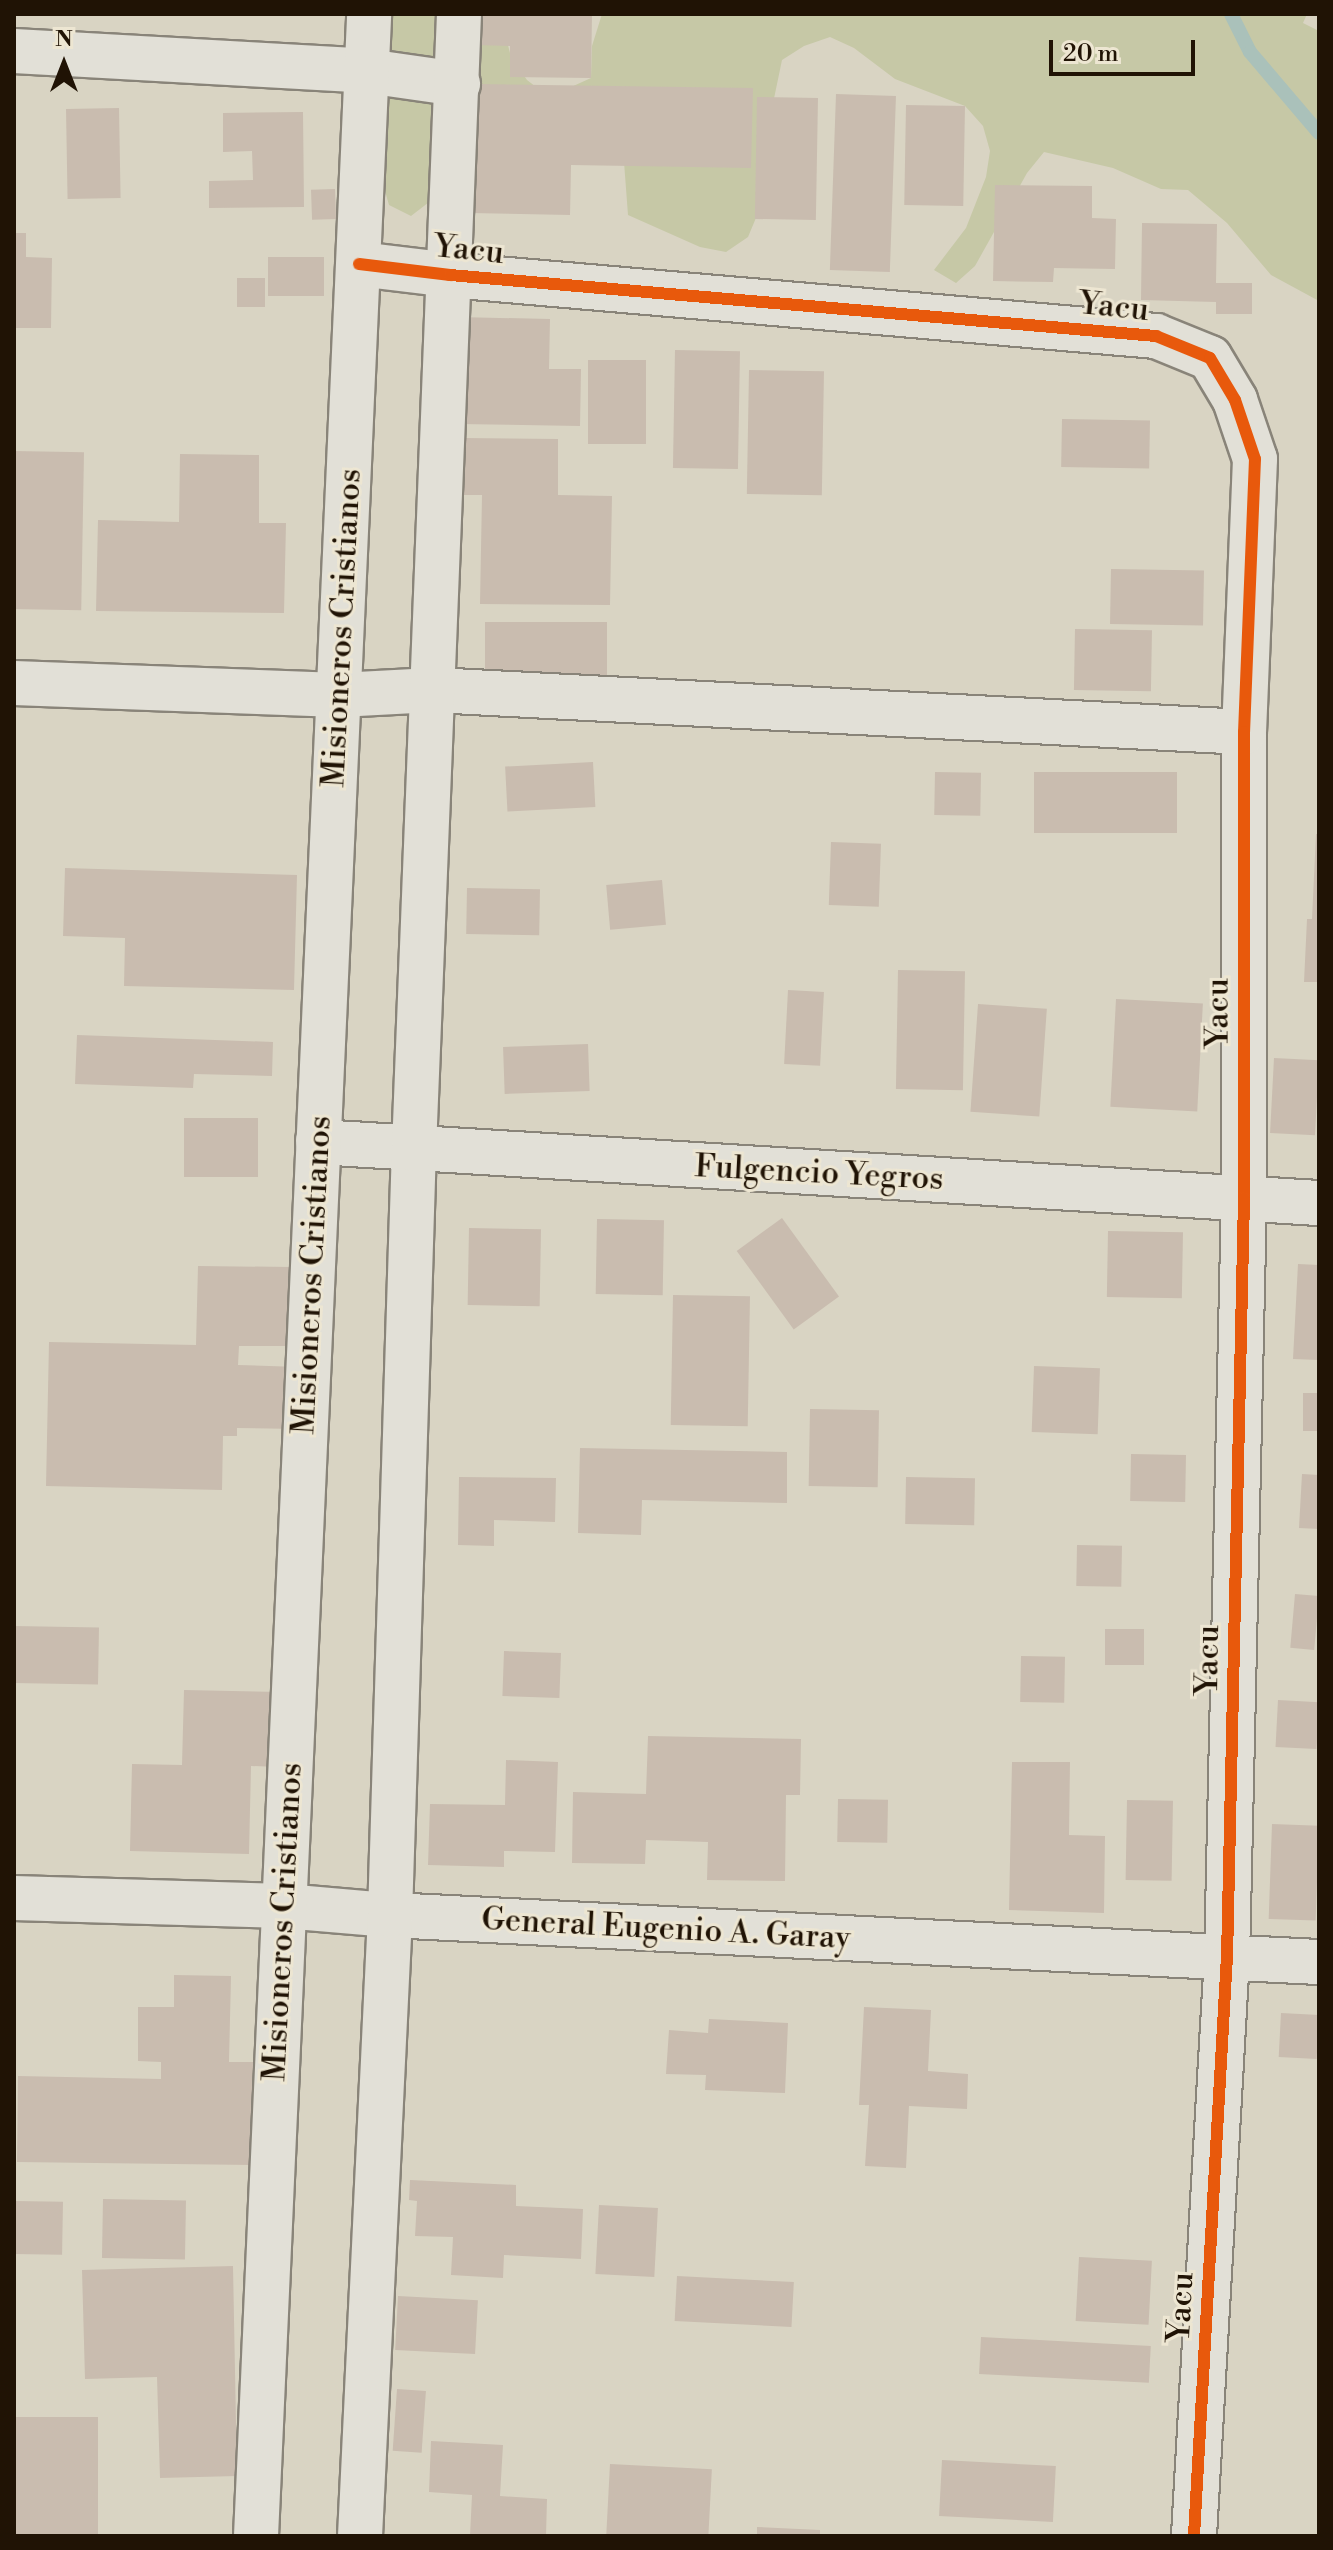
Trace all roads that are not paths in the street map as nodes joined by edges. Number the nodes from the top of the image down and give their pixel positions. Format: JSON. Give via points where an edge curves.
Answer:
{"nodes":[{"id":1,"x":369,"y":14,"type":"edge"},
{"id":2,"x":459,"y":14,"type":"edge"},
{"id":3,"x":14,"y":51,"type":"edge"},
{"id":4,"x":367,"y":71,"type":"junction"},
{"id":5,"x":458,"y":84,"type":"junction"},
{"id":6,"x":359,"y":264,"type":"junction"},
{"id":7,"x":450,"y":275,"type":"junction"},
{"id":8,"x":14,"y":683,"type":"edge"},
{"id":9,"x":433,"y":690,"type":"junction"},
{"id":10,"x":339,"y":695,"type":"junction"},
{"id":11,"x":1244,"y":732,"type":"junction"},
{"id":12,"x":318,"y":1142,"type":"junction"},
{"id":13,"x":414,"y":1149,"type":"junction"},
{"id":14,"x":1244,"y":1198,"type":"junction"},
{"id":15,"x":1319,"y":1203,"type":"edge"},
{"id":16,"x":14,"y":1898,"type":"edge"},
{"id":17,"x":284,"y":1906,"type":"junction"},
{"id":18,"x":390,"y":1915,"type":"junction"},
{"id":19,"x":1227,"y":1956,"type":"junction"},
{"id":20,"x":1319,"y":1962,"type":"edge"},
{"id":21,"x":256,"y":2536,"type":"edge"},
{"id":22,"x":360,"y":2536,"type":"edge"},
{"id":23,"x":1194,"y":2536,"type":"edge"}],
"edges":[{"from":1,"to":4,"type":"street","name":"Misioneros Cristianos"},
{"from":2,"to":5,"type":"street"},
{"from":3,"to":4,"type":"street"},
{"from":4,"to":5,"type":"street"},
{"from":4,"to":6,"type":"street","name":"Misioneros Cristianos"},
{"from":5,"to":7,"type":"street"},
{"from":6,"to":7,"type":"street","name":"Yacu"},
{"from":6,"to":10,"type":"street","name":"Misioneros Cristianos"},
{"from":7,"to":9,"type":"street"},
{"from":7,"to":11,"type":"street","name":"Yacu","via":[[1156,336],[1210,358],[1235,400],[1255,459]]},
{"from":8,"to":10,"type":"street"},
{"from":9,"to":10,"type":"street"},
{"from":9,"to":11,"type":"street"},
{"from":9,"to":13,"type":"street"},
{"from":10,"to":12,"type":"street","name":"Misioneros Cristianos"},
{"from":11,"to":14,"type":"street","name":"Yacu"},
{"from":12,"to":13,"type":"street","name":"Fulgencio Yegros"},
{"from":12,"to":17,"type":"street","name":"Misioneros Cristianos"},
{"from":13,"to":14,"type":"street","name":"Fulgencio Yegros"},
{"from":13,"to":18,"type":"street"},
{"from":14,"to":15,"type":"street","name":"Fulgencio Yegros"},
{"from":14,"to":19,"type":"street","name":"Yacu"},
{"from":16,"to":17,"type":"street","name":"General Eugenio A. Garay"},
{"from":17,"to":18,"type":"street","name":"General Eugenio A. Garay"},
{"from":17,"to":21,"type":"street","name":"Misioneros Cristianos"},
{"from":18,"to":19,"type":"street","name":"General Eugenio A. Garay"},
{"from":18,"to":22,"type":"street"},
{"from":19,"to":20,"type":"street","name":"General Eugenio A. Garay"},
{"from":19,"to":23,"type":"street","name":"Yacu"}]}
